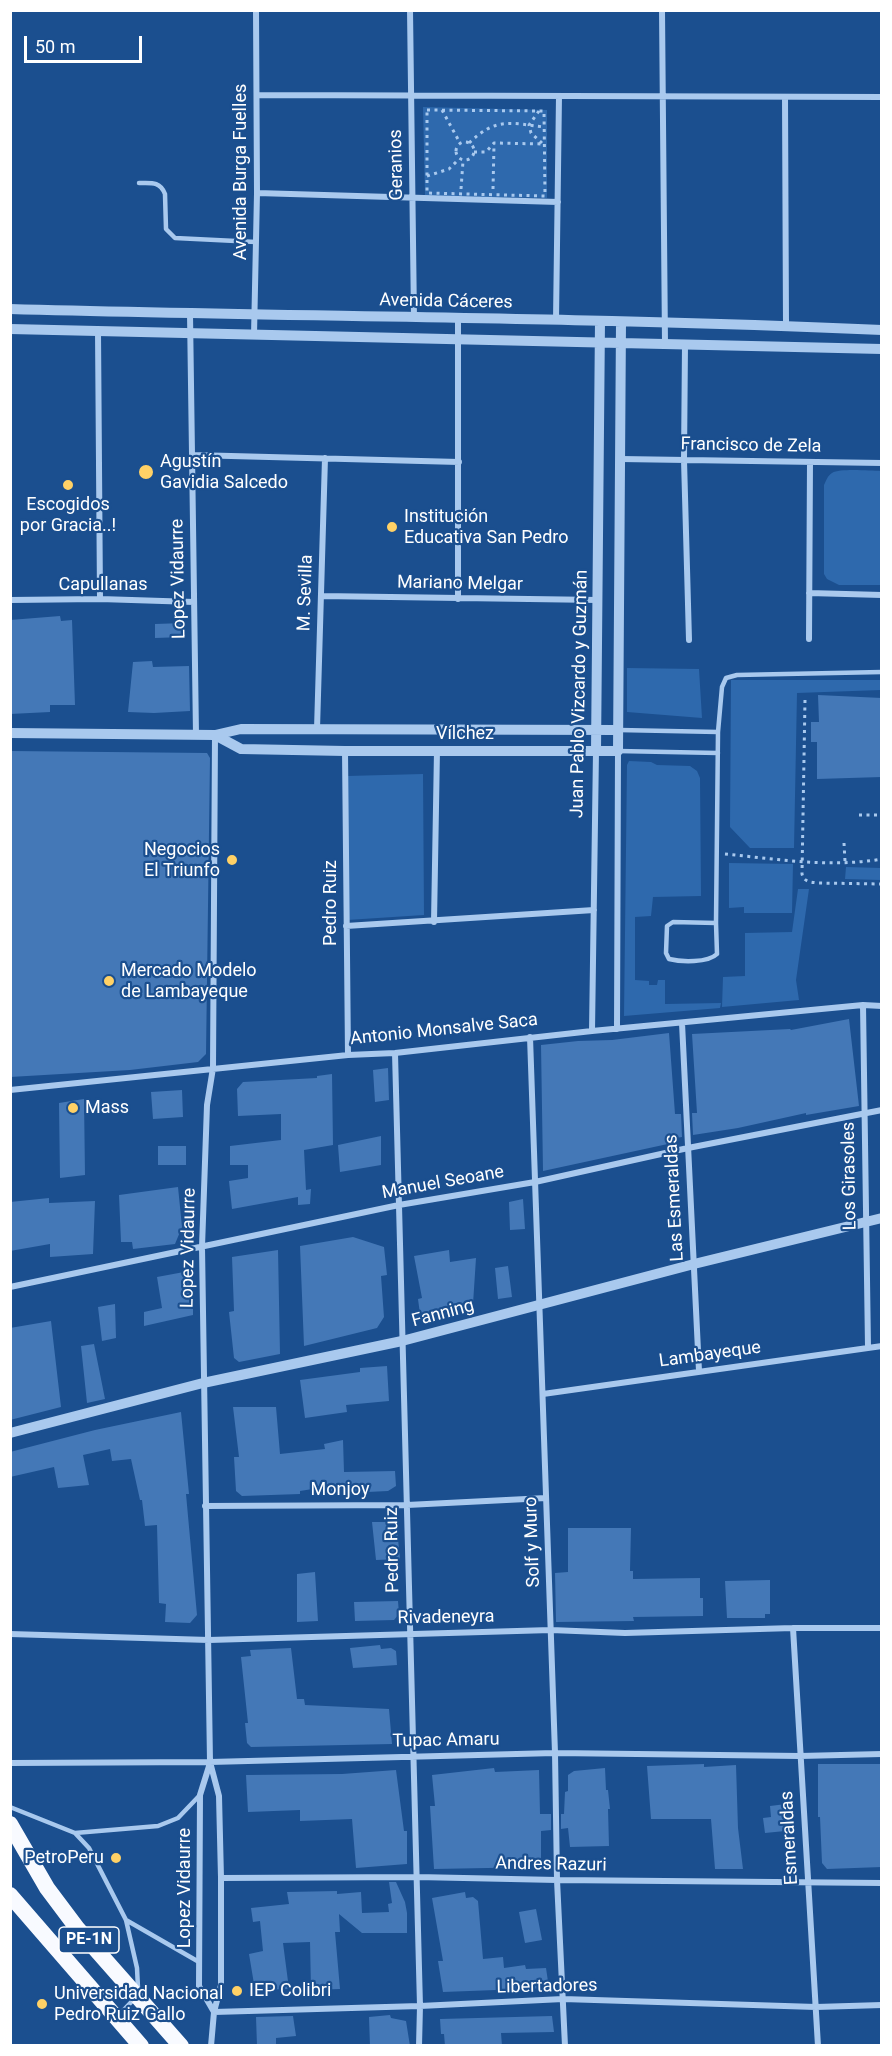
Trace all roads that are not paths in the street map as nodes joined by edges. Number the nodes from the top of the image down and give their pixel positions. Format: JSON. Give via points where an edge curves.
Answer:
{"nodes":[{"id":1,"x":256,"y":10,"type":"edge"},
{"id":2,"x":410,"y":10,"type":"edge"},
{"id":3,"x":662,"y":10,"type":"edge"},
{"id":4,"x":257,"y":95,"type":"junction"},
{"id":5,"x":411,"y":96,"type":"junction"},
{"id":6,"x":559,"y":96,"type":"junction"},
{"id":7,"x":785,"y":97,"type":"junction"},
{"id":8,"x":882,"y":97,"type":"edge"},
{"id":9,"x":664,"y":98,"type":"junction"},
{"id":10,"x":139,"y":183,"type":"dead end"},
{"id":11,"x":257,"y":193,"type":"junction"},
{"id":12,"x":412,"y":198,"type":"junction"},
{"id":13,"x":558,"y":202,"type":"junction"},
{"id":14,"x":256,"y":242,"type":"junction"},
{"id":15,"x":10,"y":309,"type":"edge"},
{"id":16,"x":190,"y":314,"type":"junction"},
{"id":17,"x":255,"y":316,"type":"junction"},
{"id":18,"x":414,"y":318,"type":"junction"},
{"id":19,"x":458,"y":319,"type":"junction"},
{"id":20,"x":556,"y":321,"type":"junction"},
{"id":21,"x":600,"y":321,"type":"junction"},
{"id":22,"x":621,"y":322,"type":"junction"},
{"id":23,"x":665,"y":322,"type":"junction"},
{"id":24,"x":786,"y":326,"type":"junction"},
{"id":25,"x":10,"y":329,"type":"edge"},
{"id":26,"x":882,"y":330,"type":"edge"},
{"id":27,"x":98,"y":331,"type":"junction"},
{"id":28,"x":191,"y":333,"type":"junction"},
{"id":29,"x":255,"y":334,"type":"junction"},
{"id":30,"x":458,"y":339,"type":"junction"},
{"id":31,"x":600,"y":343,"type":"junction"},
{"id":32,"x":620,"y":343,"type":"junction"},
{"id":33,"x":665,"y":344,"type":"junction"},
{"id":34,"x":685,"y":345,"type":"junction"},
{"id":35,"x":882,"y":349,"type":"edge"},
{"id":36,"x":193,"y":455,"type":"junction"},
{"id":37,"x":325,"y":458,"type":"junction"},
{"id":38,"x":621,"y":459,"type":"junction"},
{"id":39,"x":684,"y":460,"type":"junction"},
{"id":40,"x":459,"y":462,"type":"junction"},
{"id":41,"x":810,"y":462,"type":"junction"},
{"id":42,"x":882,"y":463,"type":"edge"},
{"id":43,"x":810,"y":593,"type":"junction"},
{"id":44,"x":882,"y":595,"type":"edge"},
{"id":45,"x":321,"y":596,"type":"junction"},
{"id":46,"x":100,"y":599,"type":"junction"},
{"id":47,"x":458,"y":599,"type":"junction"},
{"id":48,"x":10,"y":600,"type":"edge"},
{"id":49,"x":598,"y":600,"type":"junction"},
{"id":50,"x":194,"y":602,"type":"junction"},
{"id":51,"x":689,"y":639,"type":"dead end"},
{"id":52,"x":809,"y":639,"type":"dead end"},
{"id":53,"x":882,"y":672,"type":"edge"},
{"id":54,"x":318,"y":729,"type":"junction"},
{"id":55,"x":596,"y":730,"type":"junction"},
{"id":56,"x":618,"y":730,"type":"junction"},
{"id":57,"x":718,"y":732,"type":"junction"},
{"id":58,"x":10,"y":733,"type":"edge"},
{"id":59,"x":196,"y":735,"type":"junction"},
{"id":60,"x":214,"y":735,"type":"junction"},
{"id":61,"x":437,"y":750,"type":"junction"},
{"id":62,"x":345,"y":751,"type":"junction"},
{"id":63,"x":596,"y":751,"type":"junction"},
{"id":64,"x":618,"y":751,"type":"junction"},
{"id":65,"x":718,"y":753,"type":"junction"},
{"id":66,"x":594,"y":910,"type":"junction"},
{"id":67,"x":434,"y":922,"type":"junction"},
{"id":68,"x":716,"y":923,"type":"junction"},
{"id":69,"x":346,"y":926,"type":"junction"},
{"id":70,"x":862,"y":1005,"type":"junction"},
{"id":71,"x":882,"y":1006,"type":"edge"},
{"id":72,"x":682,"y":1023,"type":"junction"},
{"id":73,"x":617,"y":1029,"type":"junction"},
{"id":74,"x":592,"y":1031,"type":"junction"},
{"id":75,"x":530,"y":1037,"type":"junction"},
{"id":76,"x":395,"y":1053,"type":"junction"},
{"id":77,"x":348,"y":1055,"type":"junction"},
{"id":78,"x":213,"y":1068,"type":"junction"},
{"id":79,"x":10,"y":1090,"type":"edge"},
{"id":80,"x":882,"y":1110,"type":"edge"},
{"id":81,"x":864,"y":1113,"type":"junction"},
{"id":82,"x":688,"y":1148,"type":"junction"},
{"id":83,"x":535,"y":1182,"type":"junction"},
{"id":84,"x":399,"y":1206,"type":"junction"},
{"id":85,"x":882,"y":1218,"type":"edge"},
{"id":86,"x":866,"y":1221,"type":"junction"},
{"id":87,"x":202,"y":1247,"type":"junction"},
{"id":88,"x":694,"y":1264,"type":"junction"},
{"id":89,"x":10,"y":1287,"type":"edge"},
{"id":90,"x":540,"y":1305,"type":"junction"},
{"id":91,"x":402,"y":1341,"type":"junction"},
{"id":92,"x":882,"y":1346,"type":"edge"},
{"id":93,"x":868,"y":1347,"type":"junction"},
{"id":94,"x":699,"y":1371,"type":"junction"},
{"id":95,"x":203,"y":1383,"type":"junction"},
{"id":96,"x":543,"y":1394,"type":"junction"},
{"id":97,"x":10,"y":1432,"type":"edge"},
{"id":98,"x":546,"y":1498,"type":"junction"},
{"id":99,"x":407,"y":1505,"type":"junction"},
{"id":100,"x":205,"y":1506,"type":"junction"},
{"id":101,"x":792,"y":1628,"type":"junction"},
{"id":102,"x":882,"y":1628,"type":"edge"},
{"id":103,"x":551,"y":1630,"type":"junction"},
{"id":104,"x":410,"y":1633,"type":"junction"},
{"id":105,"x":10,"y":1634,"type":"edge"},
{"id":106,"x":209,"y":1640,"type":"junction"},
{"id":107,"x":555,"y":1753,"type":"junction"},
{"id":108,"x":882,"y":1754,"type":"edge"},
{"id":109,"x":800,"y":1756,"type":"junction"},
{"id":110,"x":413,"y":1757,"type":"junction"},
{"id":111,"x":210,"y":1762,"type":"junction"},
{"id":112,"x":10,"y":1763,"type":"edge"},
{"id":113,"x":200,"y":1795,"type":"junction"},
{"id":114,"x":10,"y":1807,"type":"edge"},
{"id":115,"x":10,"y":1824,"type":"edge"},
{"id":116,"x":75,"y":1833,"type":"junction"},
{"id":117,"x":417,"y":1877,"type":"junction"},
{"id":118,"x":221,"y":1878,"type":"junction"},
{"id":119,"x":557,"y":1880,"type":"junction"},
{"id":120,"x":882,"y":1883,"type":"edge"},
{"id":121,"x":808,"y":1884,"type":"junction"},
{"id":122,"x":10,"y":1895,"type":"edge"},
{"id":123,"x":126,"y":1920,"type":"junction"},
{"id":124,"x":200,"y":1963,"type":"junction"},
{"id":125,"x":138,"y":1995,"type":"junction"},
{"id":126,"x":563,"y":1999,"type":"junction"},
{"id":127,"x":882,"y":2005,"type":"edge"},
{"id":128,"x":420,"y":2006,"type":"junction"},
{"id":129,"x":816,"y":2007,"type":"junction"},
{"id":130,"x":214,"y":2012,"type":"junction"},
{"id":131,"x":116,"y":2017,"type":"junction"},
{"id":132,"x":141,"y":2046,"type":"edge"},
{"id":133,"x":181,"y":2046,"type":"edge"},
{"id":134,"x":211,"y":2046,"type":"edge"},
{"id":135,"x":419,"y":2046,"type":"edge"},
{"id":136,"x":565,"y":2046,"type":"edge"},
{"id":137,"x":818,"y":2046,"type":"edge"}],
"edges":[{"from":1,"to":4,"type":"street","name":"Avenida Burga Fuelles"},
{"from":2,"to":5,"type":"street","name":"Geranios"},
{"from":3,"to":9,"type":"street"},
{"from":4,"to":5,"type":"street"},
{"from":4,"to":11,"type":"street","name":"Avenida Burga Fuelles"},
{"from":5,"to":6,"type":"street"},
{"from":5,"to":12,"type":"street","name":"Geranios"},
{"from":6,"to":9,"type":"street"},
{"from":6,"to":13,"type":"street"},
{"from":7,"to":8,"type":"street"},
{"from":7,"to":9,"type":"street"},
{"from":7,"to":24,"type":"street"},
{"from":9,"to":23,"type":"street"},
{"from":10,"to":14,"type":"lane","via":[[154,182],[163,189],[166,229],[175,238]]},
{"from":11,"to":12,"type":"street"},
{"from":11,"to":14,"type":"street","name":"Avenida Burga Fuelles"},
{"from":12,"to":13,"type":"street"},
{"from":12,"to":18,"type":"street","name":"Geranios"},
{"from":13,"to":20,"type":"street"},
{"from":14,"to":17,"type":"street","name":"Avenida Burga Fuelles"},
{"from":15,"to":16,"type":"street","name":"Avenida Cáceres"},
{"from":16,"to":17,"type":"street","name":"Avenida Cáceres"},
{"from":16,"to":28,"type":"street","name":"Lopez Vidaurre"},
{"from":17,"to":18,"type":"street","name":"Avenida Cáceres"},
{"from":17,"to":29,"type":"street","name":"Avenida Burga Fuelles"},
{"from":18,"to":19,"type":"street","name":"Avenida Cáceres"},
{"from":19,"to":20,"type":"street","name":"Avenida Cáceres"},
{"from":19,"to":30,"type":"street"},
{"from":20,"to":21,"type":"street","name":"Avenida Cáceres"},
{"from":21,"to":22,"type":"street","name":"Avenida Cáceres"},
{"from":21,"to":31,"type":"street","name":"Juan Pablo Vizcardo y Guzmán"},
{"from":22,"to":23,"type":"street","name":"Avenida Cáceres"},
{"from":22,"to":32,"type":"street","name":"Juan Pablo Vizcardo y Guzmán"},
{"from":23,"to":24,"type":"street","name":"Avenida Cáceres"},
{"from":23,"to":33,"type":"street"},
{"from":24,"to":26,"type":"street","name":"Avenida Cáceres"},
{"from":25,"to":27,"type":"street","name":"Avenida Cáceres"},
{"from":27,"to":28,"type":"street","name":"Avenida Cáceres"},
{"from":27,"to":46,"type":"street"},
{"from":28,"to":29,"type":"street","name":"Avenida Cáceres"},
{"from":28,"to":36,"type":"street","name":"Lopez Vidaurre"},
{"from":29,"to":30,"type":"street","name":"Avenida Cáceres"},
{"from":30,"to":31,"type":"street","name":"Avenida Cáceres"},
{"from":30,"to":40,"type":"street"},
{"from":31,"to":32,"type":"street","name":"Avenida Cáceres"},
{"from":31,"to":49,"type":"street","name":"Juan Pablo Vizcardo y Guzmán"},
{"from":32,"to":33,"type":"street","name":"Avenida Cáceres"},
{"from":32,"to":38,"type":"street","name":"Juan Pablo Vizcardo y Guzmán"},
{"from":33,"to":34,"type":"street","name":"Avenida Cáceres"},
{"from":34,"to":35,"type":"street","name":"Avenida Cáceres"},
{"from":34,"to":39,"type":"street"},
{"from":36,"to":37,"type":"street"},
{"from":36,"to":50,"type":"street","name":"Lopez Vidaurre"},
{"from":37,"to":40,"type":"street"},
{"from":37,"to":45,"type":"street","name":"M. Sevilla"},
{"from":38,"to":39,"type":"street","name":"Francisco de Zela"},
{"from":38,"to":56,"type":"street","name":"Juan Pablo Vizcardo y Guzmán"},
{"from":39,"to":41,"type":"street","name":"Francisco de Zela"},
{"from":39,"to":51,"type":"street"},
{"from":40,"to":47,"type":"street"},
{"from":41,"to":42,"type":"street","name":"Francisco de Zela"},
{"from":41,"to":43,"type":"street"},
{"from":43,"to":44,"type":"street"},
{"from":43,"to":52,"type":"street"},
{"from":45,"to":47,"type":"street","name":"Mariano Melgar"},
{"from":45,"to":54,"type":"street","name":"M. Sevilla"},
{"from":46,"to":48,"type":"street","name":"Capullanas"},
{"from":46,"to":50,"type":"street","name":"Capullanas"},
{"from":47,"to":49,"type":"street","name":"Mariano Melgar"},
{"from":49,"to":55,"type":"street","name":"Juan Pablo Vizcardo y Guzmán"},
{"from":50,"to":59,"type":"street","name":"Lopez Vidaurre"},
{"from":53,"to":57,"type":"lane","via":[[726,678]]},
{"from":54,"to":55,"type":"street","name":"Vílchez"},
{"from":54,"to":60,"type":"street","name":"Vílchez","via":[[241,729]]},
{"from":55,"to":56,"type":"street","name":"Vílchez"},
{"from":55,"to":63,"type":"street","name":"Juan Pablo Vizcardo y Guzmán"},
{"from":56,"to":57,"type":"lane","name":"Vílchez"},
{"from":56,"to":64,"type":"street","name":"Juan Pablo Vizcardo y Guzmán"},
{"from":57,"to":65,"type":"lane"},
{"from":58,"to":59,"type":"street","name":"Vílchez"},
{"from":59,"to":60,"type":"street","name":"Vílchez"},
{"from":60,"to":62,"type":"street","name":"Vílchez","via":[[241,749]]},
{"from":60,"to":78,"type":"street","name":"Lopez Vidaurre"},
{"from":61,"to":62,"type":"street","name":"Vílchez"},
{"from":61,"to":63,"type":"street","name":"Vílchez"},
{"from":61,"to":67,"type":"street"},
{"from":62,"to":69,"type":"street","name":"Pedro Ruiz"},
{"from":63,"to":64,"type":"street","name":"Vílchez"},
{"from":63,"to":66,"type":"street","name":"Juan Pablo Vizcardo y Guzmán"},
{"from":64,"to":65,"type":"lane","name":"Vílchez"},
{"from":64,"to":73,"type":"street","name":"Juan Pablo Vizcardo y Guzmán"},
{"from":65,"to":68,"type":"lane"},
{"from":66,"to":67,"type":"street"},
{"from":66,"to":74,"type":"street","name":"Juan Pablo Vizcardo y Guzmán"},
{"from":67,"to":69,"type":"street"},
{"from":68,"to":68,"type":"lane","via":[[717,954],[712,958],[669,959],[667,926],[673,922]]},
{"from":69,"to":77,"type":"street","name":"Pedro Ruiz"},
{"from":70,"to":71,"type":"street","name":"Antonio Monsalve Saca"},
{"from":70,"to":72,"type":"street","name":"Antonio Monsalve Saca"},
{"from":70,"to":81,"type":"street","name":"Los Girasoles"},
{"from":72,"to":73,"type":"street","name":"Antonio Monsalve Saca"},
{"from":72,"to":82,"type":"street","name":"Las Esmeraldas"},
{"from":73,"to":74,"type":"street","name":"Antonio Monsalve Saca"},
{"from":74,"to":75,"type":"street","name":"Antonio Monsalve Saca"},
{"from":75,"to":76,"type":"street","name":"Antonio Monsalve Saca"},
{"from":75,"to":83,"type":"street","name":"Solf y Muro"},
{"from":76,"to":77,"type":"street","name":"Antonio Monsalve Saca"},
{"from":76,"to":84,"type":"street","name":"Pedro Ruiz"},
{"from":77,"to":78,"type":"street","name":"Antonio Monsalve Saca"},
{"from":78,"to":79,"type":"street","name":"Antonio Monsalve Saca"},
{"from":78,"to":87,"type":"street","name":"Lopez Vidaurre","via":[[207,1105]]},
{"from":80,"to":81,"type":"street","name":"Manuel Seoane"},
{"from":81,"to":82,"type":"street","name":"Manuel Seoane"},
{"from":81,"to":86,"type":"street","name":"Los Girasoles"},
{"from":82,"to":83,"type":"street","name":"Manuel Seoane"},
{"from":82,"to":88,"type":"street","name":"Las Esmeraldas"},
{"from":83,"to":84,"type":"street","name":"Manuel Seoane"},
{"from":83,"to":90,"type":"street","name":"Solf y Muro"},
{"from":84,"to":87,"type":"street","name":"Manuel Seoane"},
{"from":84,"to":91,"type":"street","name":"Pedro Ruiz"},
{"from":85,"to":86,"type":"street","name":"Fanning"},
{"from":86,"to":88,"type":"street","name":"Fanning"},
{"from":86,"to":93,"type":"street","name":"Los Girasoles"},
{"from":87,"to":89,"type":"street","name":"Manuel Seoane"},
{"from":87,"to":95,"type":"street","name":"Lopez Vidaurre"},
{"from":88,"to":90,"type":"street","name":"Fanning"},
{"from":88,"to":94,"type":"street","name":"Las Esmeraldas"},
{"from":90,"to":91,"type":"street","name":"Fanning"},
{"from":90,"to":96,"type":"street","name":"Solf y Muro"},
{"from":91,"to":95,"type":"street","name":"Fanning"},
{"from":91,"to":99,"type":"street","name":"Pedro Ruiz"},
{"from":92,"to":93,"type":"street","name":"Lambayeque"},
{"from":93,"to":94,"type":"street","name":"Lambayeque"},
{"from":94,"to":96,"type":"street","name":"Lambayeque"},
{"from":95,"to":97,"type":"street","name":"Fanning"},
{"from":95,"to":100,"type":"street","name":"Lopez Vidaurre"},
{"from":96,"to":98,"type":"street","name":"Solf y Muro"},
{"from":98,"to":99,"type":"street","name":"Monjoy"},
{"from":98,"to":103,"type":"street","name":"Solf y Muro"},
{"from":99,"to":100,"type":"street","name":"Monjoy"},
{"from":99,"to":104,"type":"street","name":"Pedro Ruiz"},
{"from":100,"to":106,"type":"street","name":"Lopez Vidaurre"},
{"from":101,"to":102,"type":"street","name":"Rivadeneyra"},
{"from":101,"to":103,"type":"street","name":"Rivadeneyra","via":[[625,1633]]},
{"from":101,"to":109,"type":"street","name":"Esmeraldas"},
{"from":103,"to":104,"type":"street","name":"Rivadeneyra"},
{"from":103,"to":107,"type":"street","name":"Solf y Muro"},
{"from":104,"to":106,"type":"street","name":"Rivadeneyra"},
{"from":104,"to":110,"type":"street","name":"Pedro Ruiz"},
{"from":105,"to":106,"type":"street","name":"Rivadeneyra"},
{"from":106,"to":111,"type":"street","name":"Lopez Vidaurre"},
{"from":107,"to":109,"type":"street","name":"Tupac Amaru"},
{"from":107,"to":110,"type":"street","name":"Tupac Amaru"},
{"from":107,"to":119,"type":"street","name":"Solf y Muro"},
{"from":108,"to":109,"type":"street","name":"Tupac Amaru"},
{"from":109,"to":121,"type":"street","name":"Esmeraldas"},
{"from":110,"to":111,"type":"street","name":"Tupac Amaru"},
{"from":110,"to":117,"type":"street","name":"Pedro Ruiz"},
{"from":111,"to":112,"type":"street","name":"Tupac Amaru"},
{"from":111,"to":113,"type":"street","name":"Lopez Vidaurre"},
{"from":111,"to":118,"type":"street","name":"Lopez Vidaurre","via":[[219,1796]]},
{"from":113,"to":116,"type":"lane","via":[[178,1818],[158,1826]]},
{"from":113,"to":124,"type":"street","name":"Lopez Vidaurre"},
{"from":114,"to":116,"type":"lane"},
{"from":115,"to":125,"type":"highway","number":"PE-1N","via":[[47,1888],[77,1928]]},
{"from":116,"to":123,"type":"lane","via":[[89,1848]]},
{"from":117,"to":118,"type":"street","name":"Andres Razuri"},
{"from":117,"to":119,"type":"street","name":"Andres Razuri"},
{"from":117,"to":128,"type":"street","name":"Pedro Ruiz"},
{"from":118,"to":130,"type":"street","name":"Lopez Vidaurre","via":[[221,1985]]},
{"from":119,"to":121,"type":"street","name":"Andres Razuri"},
{"from":119,"to":126,"type":"street","name":"Solf y Muro"},
{"from":120,"to":121,"type":"street","name":"Andres Razuri"},
{"from":121,"to":129,"type":"street","name":"Esmeraldas"},
{"from":122,"to":131,"type":"highway","number":"PE-1N"},
{"from":123,"to":124,"type":"lane"},
{"from":123,"to":125,"type":"lane","via":[[137,1968]]},
{"from":124,"to":130,"type":"street","name":"Lopez Vidaurre","via":[[199,1986]]},
{"from":125,"to":131,"type":"lane"},
{"from":125,"to":133,"type":"highway","number":"PE-1N"},
{"from":126,"to":128,"type":"street","name":"Libertadores"},
{"from":126,"to":129,"type":"street","name":"Libertadores"},
{"from":126,"to":136,"type":"street","name":"Solf y Muro"},
{"from":127,"to":129,"type":"street","name":"Libertadores"},
{"from":128,"to":130,"type":"street","name":"Libertadores"},
{"from":128,"to":135,"type":"street","name":"Pedro Ruiz"},
{"from":129,"to":137,"type":"street","name":"Esmeraldas"},
{"from":130,"to":134,"type":"street","name":"Lopez Vidaurre"},
{"from":131,"to":132,"type":"highway","number":"PE-1N"}]}
